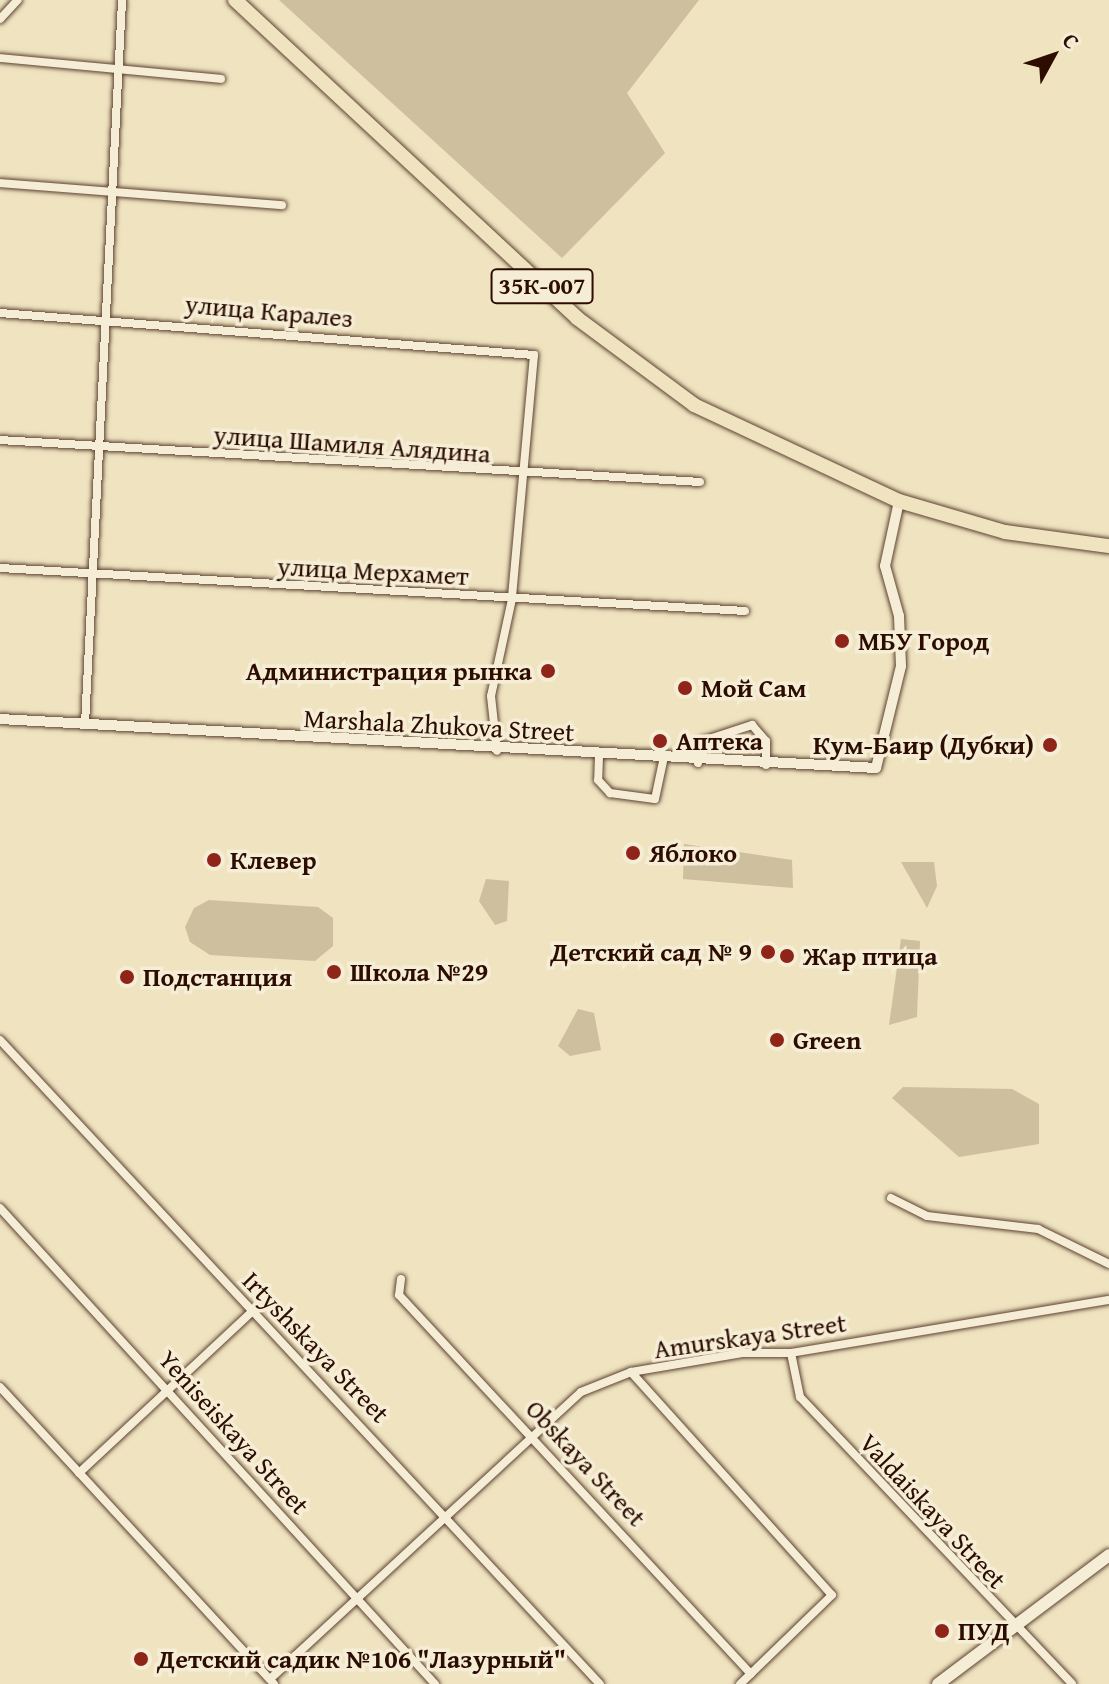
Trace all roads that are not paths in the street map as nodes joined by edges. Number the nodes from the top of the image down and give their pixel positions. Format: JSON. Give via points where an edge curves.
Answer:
{"nodes":[{"id":1,"x":18,"y":0,"type":"edge"},
{"id":2,"x":122,"y":0,"type":"edge"},
{"id":3,"x":235,"y":0,"type":"edge"},
{"id":4,"x":0,"y":19,"type":"edge"},
{"id":5,"x":0,"y":58,"type":"edge"},
{"id":6,"x":115,"y":70,"type":"junction"},
{"id":7,"x":221,"y":79,"type":"dead end"},
{"id":8,"x":0,"y":183,"type":"edge"},
{"id":9,"x":113,"y":192,"type":"junction"},
{"id":10,"x":282,"y":205,"type":"dead end"},
{"id":11,"x":0,"y":313,"type":"edge"},
{"id":12,"x":107,"y":317,"type":"junction"},
{"id":13,"x":0,"y":440,"type":"edge"},
{"id":14,"x":101,"y":445,"type":"junction"},
{"id":15,"x":518,"y":476,"type":"junction"},
{"id":16,"x":700,"y":482,"type":"dead end"},
{"id":17,"x":899,"y":501,"type":"junction"},
{"id":18,"x":1109,"y":546,"type":"edge"},
{"id":19,"x":0,"y":568,"type":"edge"},
{"id":20,"x":96,"y":576,"type":"junction"},
{"id":21,"x":512,"y":599,"type":"junction"},
{"id":22,"x":745,"y":611,"type":"dead end"},
{"id":23,"x":0,"y":719,"type":"edge"},
{"id":24,"x":85,"y":724,"type":"junction"},
{"id":25,"x":497,"y":752,"type":"junction"},
{"id":26,"x":599,"y":756,"type":"junction"},
{"id":27,"x":663,"y":760,"type":"junction"},
{"id":28,"x":698,"y":763,"type":"junction"},
{"id":29,"x":766,"y":766,"type":"junction"},
{"id":30,"x":0,"y":1040,"type":"edge"},
{"id":31,"x":891,"y":1198,"type":"dead end"},
{"id":32,"x":0,"y":1208,"type":"edge"},
{"id":33,"x":1109,"y":1264,"type":"edge"},
{"id":34,"x":401,"y":1279,"type":"dead end"},
{"id":35,"x":1109,"y":1300,"type":"edge"},
{"id":36,"x":253,"y":1311,"type":"junction"},
{"id":37,"x":791,"y":1353,"type":"junction"},
{"id":38,"x":631,"y":1372,"type":"junction"},
{"id":39,"x":168,"y":1386,"type":"junction"},
{"id":40,"x":0,"y":1387,"type":"edge"},
{"id":41,"x":533,"y":1434,"type":"junction"},
{"id":42,"x":79,"y":1473,"type":"junction"},
{"id":43,"x":448,"y":1514,"type":"junction"},
{"id":44,"x":1109,"y":1555,"type":"edge"},
{"id":45,"x":353,"y":1597,"type":"junction"},
{"id":46,"x":1013,"y":1626,"type":"junction"},
{"id":47,"x":751,"y":1674,"type":"junction"},
{"id":48,"x":272,"y":1681,"type":"edge"},
{"id":49,"x":435,"y":1684,"type":"edge"},
{"id":50,"x":600,"y":1684,"type":"edge"},
{"id":51,"x":740,"y":1684,"type":"edge"},
{"id":52,"x":938,"y":1684,"type":"edge"},
{"id":53,"x":1072,"y":1684,"type":"edge"}],
"edges":[{"from":1,"to":4,"type":"street"},
{"from":2,"to":6,"type":"street"},
{"from":3,"to":17,"type":"main road","number":"35К-007","via":[[639,367],[751,438]]},
{"from":5,"to":6,"type":"street"},
{"from":6,"to":7,"type":"street"},
{"from":6,"to":9,"type":"street"},
{"from":8,"to":9,"type":"street"},
{"from":9,"to":10,"type":"street"},
{"from":9,"to":12,"type":"street"},
{"from":11,"to":12,"type":"street","name":"улица Каралез"},
{"from":12,"to":14,"type":"street"},
{"from":12,"to":15,"type":"street","name":"улица Каралез","via":[[534,355]]},
{"from":13,"to":14,"type":"street","name":"улица Шамиля Алядина"},
{"from":14,"to":15,"type":"street","name":"улица Шамиля Алядина"},
{"from":14,"to":20,"type":"street"},
{"from":15,"to":16,"type":"street","name":"улица Шамиля Алядина"},
{"from":15,"to":21,"type":"street"},
{"from":17,"to":18,"type":"main road","number":"35К-007","via":[[1005,532]]},
{"from":17,"to":29,"type":"street","name":"Marshala Zhukova Street","via":[[885,566],[899,616],[901,666],[876,768]]},
{"from":19,"to":20,"type":"street","name":"улица Мерхамет"},
{"from":20,"to":21,"type":"street","name":"улица Мерхамет"},
{"from":20,"to":24,"type":"street"},
{"from":21,"to":22,"type":"street","name":"улица Мерхамет"},
{"from":21,"to":25,"type":"street","via":[[491,696]]},
{"from":23,"to":24,"type":"street","name":"Marshala Zhukova Street"},
{"from":24,"to":25,"type":"street","name":"Marshala Zhukova Street"},
{"from":25,"to":26,"type":"street","name":"Marshala Zhukova Street"},
{"from":26,"to":27,"type":"street","name":"Marshala Zhukova Street"},
{"from":26,"to":27,"type":"street","via":[[598,780],[610,793],[655,799]]},
{"from":27,"to":28,"type":"street","name":"Marshala Zhukova Street"},
{"from":28,"to":29,"type":"street","name":"Marshala Zhukova Street"},
{"from":28,"to":29,"type":"street","via":[[703,741],[752,725],[766,741]]},
{"from":30,"to":36,"type":"street","name":"Irtyshskaya Street"},
{"from":31,"to":33,"type":"street","via":[[927,1216],[1038,1229]]},
{"from":32,"to":39,"type":"street","name":"Yeniseiskaya Street"},
{"from":34,"to":41,"type":"street","name":"Obskaya Street","via":[[399,1295]]},
{"from":35,"to":37,"type":"street","name":"Amurskaya Street"},
{"from":36,"to":39,"type":"street"},
{"from":36,"to":43,"type":"street","name":"Irtyshskaya Street"},
{"from":37,"to":38,"type":"street","name":"Amurskaya Street","via":[[742,1353]]},
{"from":37,"to":46,"type":"street","name":"Valdaiskaya Street","via":[[800,1397]]},
{"from":38,"to":41,"type":"street","name":"Amurskaya Street","via":[[581,1392]]},
{"from":38,"to":47,"type":"street","via":[[832,1595]]},
{"from":39,"to":42,"type":"street"},
{"from":39,"to":45,"type":"street","name":"Yeniseiskaya Street"},
{"from":40,"to":42,"type":"street"},
{"from":41,"to":43,"type":"street","name":"Amurskaya Street"},
{"from":41,"to":47,"type":"street","name":"Obskaya Street"},
{"from":42,"to":48,"type":"street"},
{"from":43,"to":45,"type":"street","name":"Amurskaya Street"},
{"from":43,"to":50,"type":"street","name":"Irtyshskaya Street"},
{"from":44,"to":46,"type":"main road"},
{"from":45,"to":48,"type":"street","name":"Amurskaya Street"},
{"from":45,"to":49,"type":"street","name":"Yeniseiskaya Street"},
{"from":46,"to":52,"type":"main road"},
{"from":46,"to":53,"type":"street","name":"Valdaiskaya Street"},
{"from":47,"to":51,"type":"street"}]}
